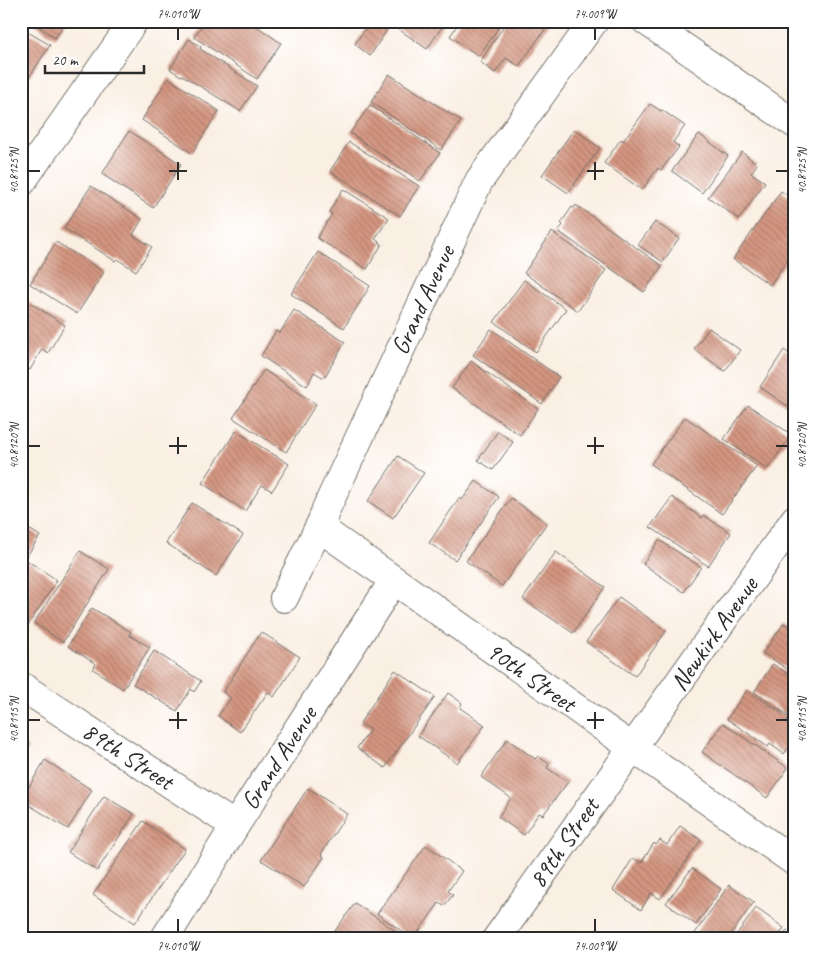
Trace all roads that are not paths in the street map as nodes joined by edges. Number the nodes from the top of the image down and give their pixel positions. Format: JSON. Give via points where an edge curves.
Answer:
{"nodes":[{"id":1,"x":134,"y":21,"type":"edge"},
{"id":2,"x":594,"y":21,"type":"edge"},
{"id":3,"x":646,"y":21,"type":"edge"},
{"id":4,"x":795,"y":124,"type":"edge"},
{"id":5,"x":21,"y":183,"type":"edge"},
{"id":6,"x":795,"y":519,"type":"edge"},
{"id":7,"x":322,"y":521,"type":"junction"},
{"id":8,"x":394,"y":580,"type":"junction"},
{"id":9,"x":284,"y":598,"type":"dead end"},
{"id":10,"x":21,"y":686,"type":"edge"},
{"id":11,"x":632,"y":748,"type":"junction"},
{"id":12,"x":235,"y":826,"type":"junction"},
{"id":13,"x":795,"y":862,"type":"edge"},
{"id":14,"x":165,"y":938,"type":"edge"},
{"id":15,"x":497,"y":938,"type":"edge"}],
"edges":[{"from":1,"to":5,"type":"street"},
{"from":2,"to":7,"type":"street","name":"Grand Avenue","via":[[479,181]]},
{"from":3,"to":4,"type":"street"},
{"from":6,"to":11,"type":"street","name":"Newkirk Avenue"},
{"from":7,"to":8,"type":"street","name":"90th Street","via":[[327,534]]},
{"from":7,"to":9,"type":"street","name":"Grand Avenue"},
{"from":8,"to":11,"type":"street","name":"90th Street"},
{"from":8,"to":12,"type":"street","name":"Grand Avenue"},
{"from":10,"to":12,"type":"street","name":"89th Street"},
{"from":11,"to":13,"type":"street","name":"90th Street"},
{"from":11,"to":15,"type":"street","name":"89th Street"},
{"from":12,"to":14,"type":"street","name":"Grand Avenue"}]}
